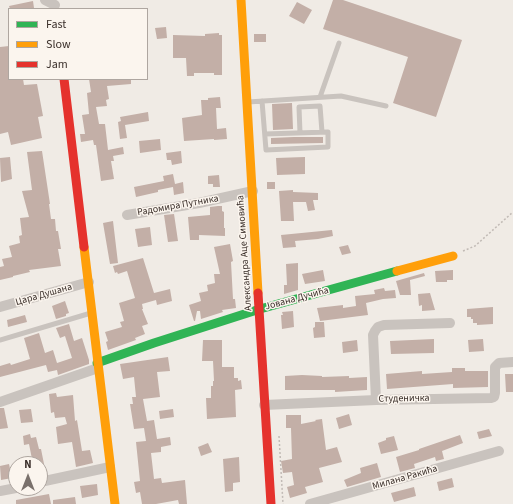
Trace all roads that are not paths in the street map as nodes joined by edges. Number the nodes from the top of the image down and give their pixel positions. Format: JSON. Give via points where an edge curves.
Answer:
{"nodes":[{"id":1,"x":44,"y":0,"type":"edge"},
{"id":2,"x":241,"y":0,"type":"edge"},
{"id":3,"x":54,"y":5,"type":"edge"},
{"id":4,"x":339,"y":42,"type":"dead end"},
{"id":5,"x":64,"y":80,"type":"edge"},
{"id":6,"x":320,"y":97,"type":"junction"},
{"id":7,"x":262,"y":101,"type":"junction"},
{"id":8,"x":247,"y":102,"type":"junction"},
{"id":9,"x":386,"y":106,"type":"dead end"},
{"id":10,"x":322,"y":132,"type":"junction"},
{"id":11,"x":300,"y":133,"type":"junction"},
{"id":12,"x":264,"y":134,"type":"junction"},
{"id":13,"x":252,"y":191,"type":"junction"},
{"id":14,"x":127,"y":216,"type":"dead end"},
{"id":15,"x":453,"y":256,"type":"road end"},
{"id":16,"x":89,"y":282,"type":"junction"},
{"id":17,"x":0,"y":307,"type":"edge"},
{"id":18,"x":260,"y":309,"type":"junction"},
{"id":19,"x":92,"y":313,"type":"junction"},
{"id":20,"x":450,"y":323,"type":"dead end"},
{"id":21,"x":0,"y":340,"type":"edge"},
{"id":22,"x":513,"y":362,"type":"edge"},
{"id":23,"x":98,"y":366,"type":"junction"},
{"id":24,"x":376,"y":400,"type":"junction"},
{"id":25,"x":0,"y":402,"type":"edge"},
{"id":26,"x":264,"y":405,"type":"junction"},
{"id":27,"x":499,"y":451,"type":"dead end"},
{"id":28,"x":110,"y":467,"type":"junction"},
{"id":29,"x":48,"y":480,"type":"edge"},
{"id":30,"x":115,"y":504,"type":"edge"},
{"id":31,"x":271,"y":504,"type":"edge"},
{"id":32,"x":310,"y":504,"type":"edge"}],
"edges":[{"from":1,"to":3,"type":"street"},
{"from":2,"to":8,"type":"street","name":"Александра Аце Симовића"},
{"from":4,"to":6,"type":"lane"},
{"from":5,"to":16,"type":"street"},
{"from":6,"to":7,"type":"lane"},
{"from":6,"to":9,"type":"lane","via":[[341,96]]},
{"from":7,"to":8,"type":"lane"},
{"from":7,"to":12,"type":"lane"},
{"from":8,"to":13,"type":"street","name":"Александра Аце Симовића"},
{"from":10,"to":11,"type":"lane"},
{"from":10,"to":11,"type":"lane","via":[[320,106],[299,107]]},
{"from":10,"to":12,"type":"lane","via":[[328,132],[328,147],[266,150]]},
{"from":11,"to":12,"type":"lane"},
{"from":13,"to":14,"type":"street","name":"Радомира Путника"},
{"from":13,"to":18,"type":"street","name":"Александра Аце Симовића"},
{"from":15,"to":18,"type":"street","name":"Јована Дучића"},
{"from":16,"to":17,"type":"street","name":"Цара Душана"},
{"from":16,"to":19,"type":"street"},
{"from":18,"to":23,"type":"street","name":"Јована Дучића","via":[[154,343]]},
{"from":18,"to":26,"type":"street","name":"Александра Аце Симовића"},
{"from":19,"to":21,"type":"lane"},
{"from":19,"to":23,"type":"street"},
{"from":20,"to":24,"type":"street","via":[[378,327],[373,335]]},
{"from":22,"to":24,"type":"street","name":"Студеничка","via":[[499,363],[495,367],[496,393],[491,398]]},
{"from":23,"to":25,"type":"street","name":"Јована Дучића"},
{"from":23,"to":28,"type":"street"},
{"from":24,"to":26,"type":"street","name":"Студеничка"},
{"from":26,"to":31,"type":"street","name":"Александра Аце Симовића"},
{"from":27,"to":32,"type":"street","name":"Милана Ракића"},
{"from":28,"to":29,"type":"street"},
{"from":28,"to":30,"type":"street"}]}
